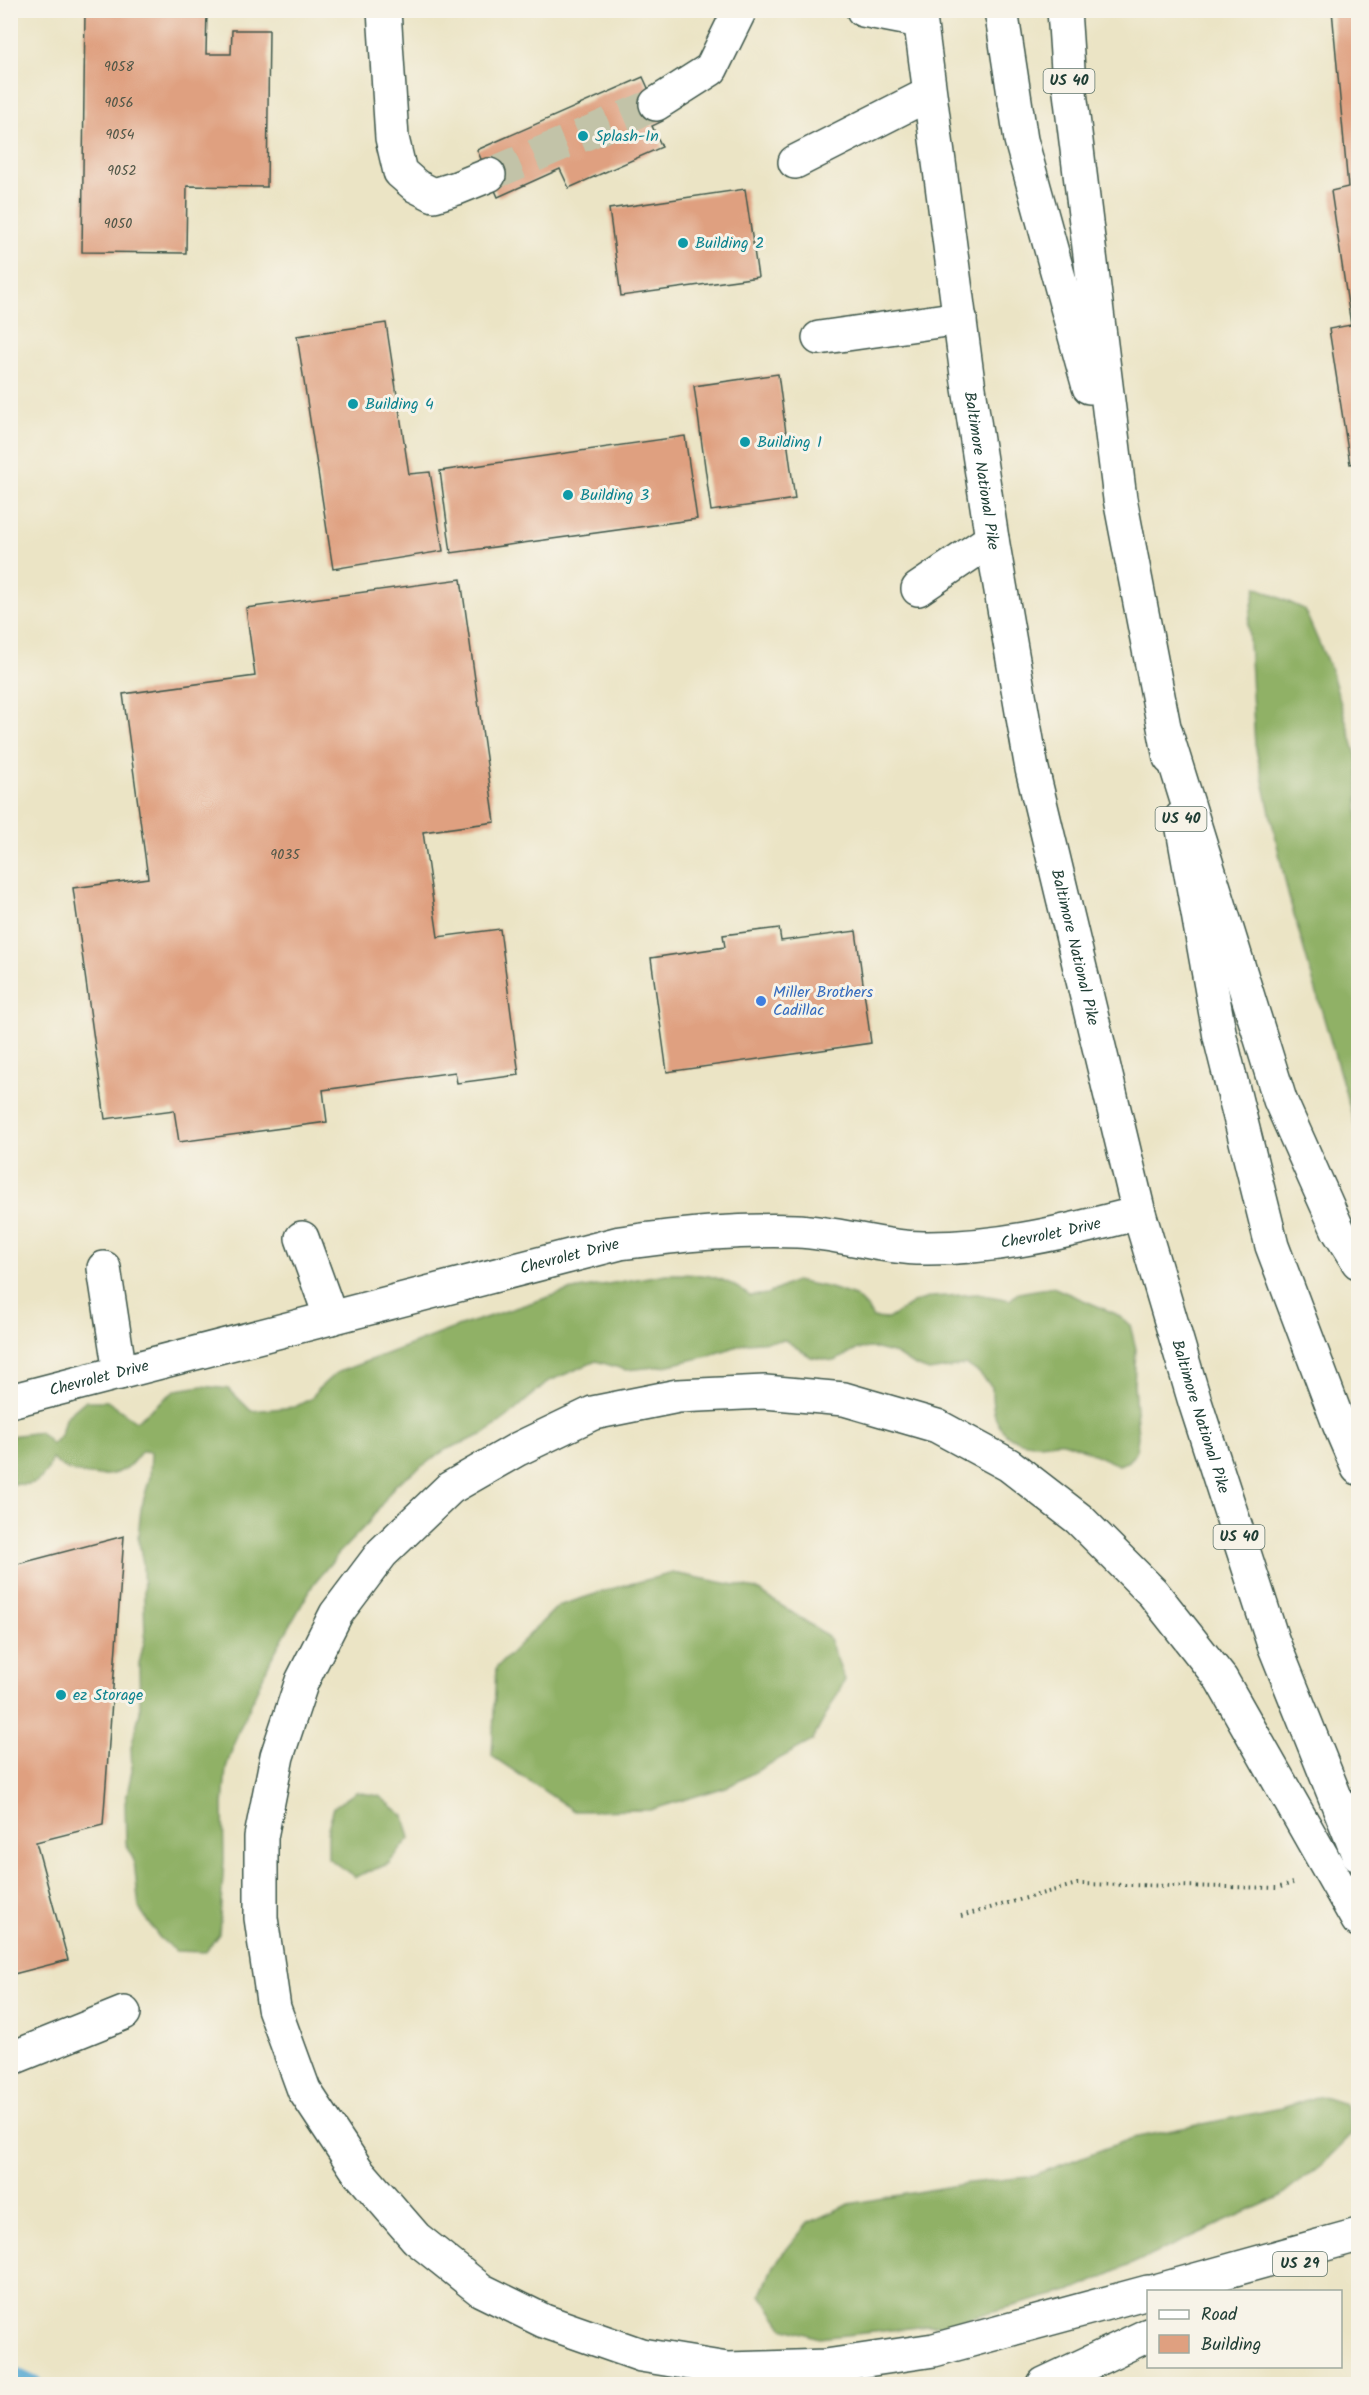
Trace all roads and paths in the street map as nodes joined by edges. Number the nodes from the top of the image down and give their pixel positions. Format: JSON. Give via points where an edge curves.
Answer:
{"nodes":[{"id":1,"x":740,"y":10,"type":"edge"},
{"id":2,"x":863,"y":10,"type":"edge"},
{"id":3,"x":1001,"y":10,"type":"edge"},
{"id":4,"x":1064,"y":10,"type":"edge"},
{"id":5,"x":919,"y":16,"type":"edge"},
{"id":6,"x":384,"y":22,"type":"edge"},
{"id":7,"x":929,"y":94,"type":"junction"},
{"id":8,"x":656,"y":104,"type":"tunnel mouth"},
{"id":9,"x":795,"y":162,"type":"dead end"},
{"id":10,"x":489,"y":175,"type":"tunnel mouth"},
{"id":11,"x":960,"y":318,"type":"junction"},
{"id":12,"x":819,"y":338,"type":"dead end"},
{"id":13,"x":1120,"y":499,"type":"junction"},
{"id":14,"x":992,"y":540,"type":"junction"},
{"id":15,"x":918,"y":589,"type":"dead end"},
{"id":16,"x":1165,"y":730,"type":"junction"},
{"id":17,"x":1139,"y":1213,"type":"junction"},
{"id":18,"x":302,"y":1238,"type":"dead end"},
{"id":19,"x":1359,"y":1262,"type":"edge"},
{"id":20,"x":104,"y":1268,"type":"dead end"},
{"id":21,"x":331,"y":1318,"type":"junction"},
{"id":22,"x":120,"y":1373,"type":"junction"},
{"id":23,"x":10,"y":1401,"type":"edge"},
{"id":24,"x":1359,"y":1468,"type":"edge"},
{"id":25,"x":1359,"y":1854,"type":"edge"},
{"id":26,"x":1331,"y":1871,"type":"junction"},
{"id":27,"x":961,"y":1916,"type":"dead end"},
{"id":28,"x":1359,"y":1920,"type":"edge"},
{"id":29,"x":124,"y":2013,"type":"dead end"},
{"id":30,"x":10,"y":2059,"type":"edge"},
{"id":31,"x":1359,"y":2236,"type":"edge"},
{"id":32,"x":1157,"y":2290,"type":"edge"},
{"id":33,"x":1246,"y":2290,"type":"edge"},
{"id":34,"x":1147,"y":2293,"type":"edge"},
{"id":35,"x":1147,"y":2336,"type":"edge"},
{"id":36,"x":1044,"y":2385,"type":"edge"}],
"edges":[{"from":1,"to":8,"type":"main road","via":[[711,69]]},
{"from":2,"to":5,"type":"main road"},
{"from":3,"to":13,"type":"main road","via":[[1021,140]]},
{"from":4,"to":13,"type":"main road","number":"US 40","via":[[1069,84]]},
{"from":5,"to":7,"type":"main road","name":"Baltimore National Pike","number":"US 40"},
{"from":6,"to":10,"type":"main road","via":[[392,138],[400,171],[416,186],[434,195]]},
{"from":7,"to":9,"type":"main road"},
{"from":7,"to":11,"type":"main road","name":"Baltimore National Pike","number":"US 40"},
{"from":11,"to":12,"type":"main road"},
{"from":11,"to":14,"type":"main road","name":"Baltimore National Pike","number":"US 40"},
{"from":13,"to":16,"type":"main road","number":"US 40"},
{"from":14,"to":15,"type":"main road"},
{"from":14,"to":17,"type":"main road","name":"Baltimore National Pike","number":"US 40","via":[[1032,769]]},
{"from":16,"to":19,"type":"main road","via":[[1280,1100],[1338,1230]]},
{"from":16,"to":24,"type":"main road","number":"US 40","via":[[1220,1037],[1272,1246]]},
{"from":17,"to":21,"type":"main road","name":"Chevrolet Drive","via":[[1074,1230],[981,1246],[925,1249],[799,1231],[716,1231],[620,1243]]},
{"from":17,"to":25,"type":"main road","name":"Baltimore National Pike","number":"US 40","via":[[1273,1642]]},
{"from":18,"to":21,"type":"main road"},
{"from":20,"to":22,"type":"main road"},
{"from":21,"to":22,"type":"main road","name":"Chevrolet Drive"},
{"from":22,"to":23,"type":"main road","name":"Chevrolet Drive"},
{"from":26,"to":27,"type":"path","via":[[1277,1888],[1077,1884]]},
{"from":26,"to":28,"type":"main road"},
{"from":26,"to":34,"type":"main road","via":[[1221,1679],[1153,1593],[1079,1519],[1009,1465],[937,1426],[844,1399],[765,1392],[678,1396],[593,1413],[518,1449],[450,1488],[382,1553],[336,1614],[302,1681],[277,1756],[261,1838],[261,1918],[274,2008],[304,2090],[357,2170],[416,2238],[482,2290],[544,2321],[641,2355],[727,2369],[826,2366],[934,2350]]},
{"from":29,"to":30,"type":"main road"},
{"from":31,"to":32,"type":"main road"},
{"from":31,"to":33,"type":"main road","number":"US 29"},
{"from":35,"to":36,"type":"main road"}]}
